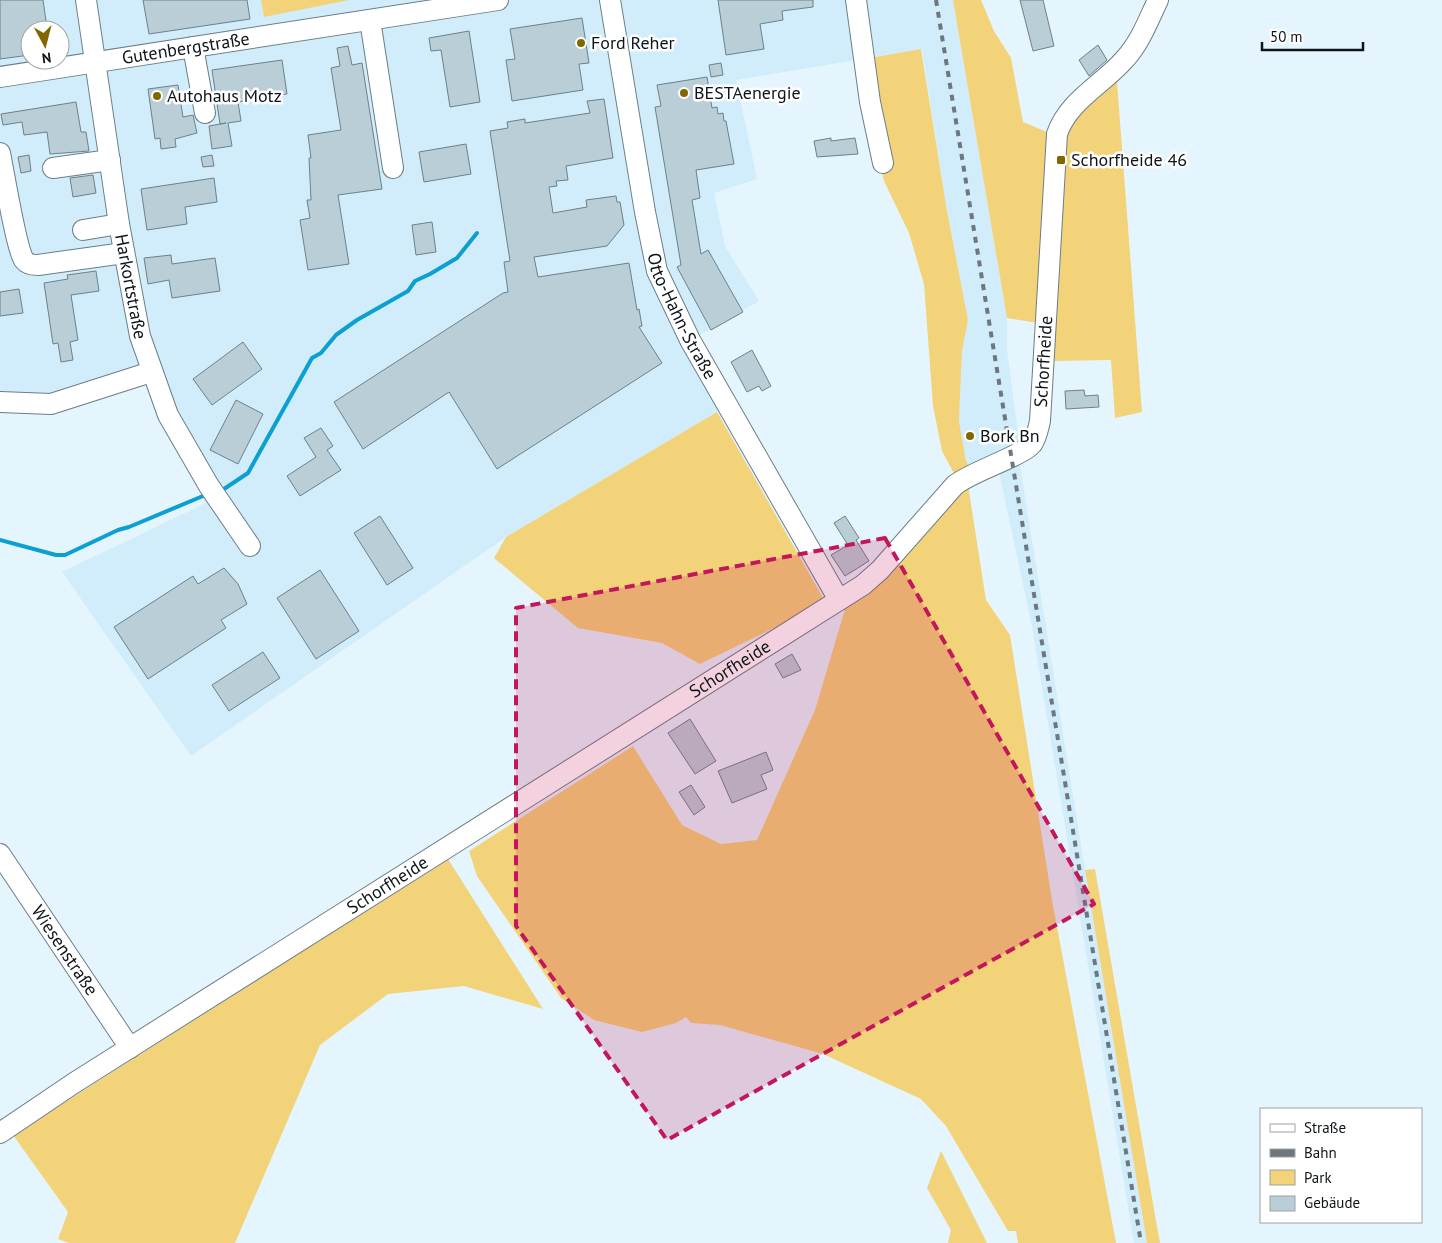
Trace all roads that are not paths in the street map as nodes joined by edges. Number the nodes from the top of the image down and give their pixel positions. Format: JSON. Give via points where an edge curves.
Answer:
{"nodes":[{"id":1,"x":86,"y":0,"type":"edge"},
{"id":2,"x":498,"y":0,"type":"edge"},
{"id":3,"x":610,"y":0,"type":"edge"},
{"id":4,"x":856,"y":0,"type":"edge"},
{"id":5,"x":1158,"y":0,"type":"edge"},
{"id":6,"x":370,"y":20,"type":"junction"},
{"id":7,"x":193,"y":47,"type":"junction"},
{"id":8,"x":96,"y":62,"type":"junction"},
{"id":9,"x":0,"y":77,"type":"edge"},
{"id":10,"x":205,"y":113,"type":"dead end"},
{"id":11,"x":0,"y":153,"type":"edge"},
{"id":12,"x":110,"y":160,"type":"junction"},
{"id":13,"x":883,"y":163,"type":"dead end"},
{"id":14,"x":53,"y":168,"type":"dead end"},
{"id":15,"x":393,"y":168,"type":"dead end"},
{"id":16,"x":119,"y":224,"type":"junction"},
{"id":17,"x":83,"y":230,"type":"dead end"},
{"id":18,"x":124,"y":253,"type":"junction"},
{"id":19,"x":151,"y":372,"type":"junction"},
{"id":20,"x":0,"y":402,"type":"edge"},
{"id":21,"x":250,"y":546,"type":"dead end"},
{"id":22,"x":839,"y":600,"type":"junction"},
{"id":23,"x":0,"y":854,"type":"edge"},
{"id":24,"x":130,"y":1048,"type":"junction"},
{"id":25,"x":0,"y":1133,"type":"edge"}],
"edges":[{"from":1,"to":8,"type":"street","name":"Harkortstraße"},
{"from":2,"to":6,"type":"street","name":"Gutenbergstraße"},
{"from":3,"to":22,"type":"street","name":"Otto-Hahn-Straße","via":[[657,271],[698,354]]},
{"from":4,"to":13,"type":"street","via":[[870,102]]},
{"from":5,"to":22,"type":"street","name":"Schorfheide","via":[[1133,50],[1106,79],[1066,113],[1057,134],[1040,421],[1036,437],[1021,452],[979,470],[955,485],[880,570]]},
{"from":6,"to":7,"type":"street","name":"Gutenbergstraße"},
{"from":6,"to":15,"type":"street"},
{"from":7,"to":8,"type":"street","name":"Gutenbergstraße"},
{"from":7,"to":10,"type":"street"},
{"from":8,"to":9,"type":"street","name":"Gutenbergstraße"},
{"from":8,"to":12,"type":"street","name":"Harkortstraße"},
{"from":11,"to":18,"type":"street","via":[[24,260],[38,265]]},
{"from":12,"to":14,"type":"street"},
{"from":12,"to":16,"type":"street","name":"Harkortstraße"},
{"from":16,"to":17,"type":"street"},
{"from":16,"to":18,"type":"street","name":"Harkortstraße"},
{"from":18,"to":19,"type":"street","name":"Harkortstraße","via":[[133,305]]},
{"from":19,"to":20,"type":"street","via":[[51,404]]},
{"from":19,"to":21,"type":"street","name":"Harkortstraße","via":[[168,415]]},
{"from":22,"to":24,"type":"street","name":"Schorfheide"},
{"from":23,"to":24,"type":"street","name":"Wiesenstraße"},
{"from":24,"to":25,"type":"street","name":"Schorfheide"}]}
